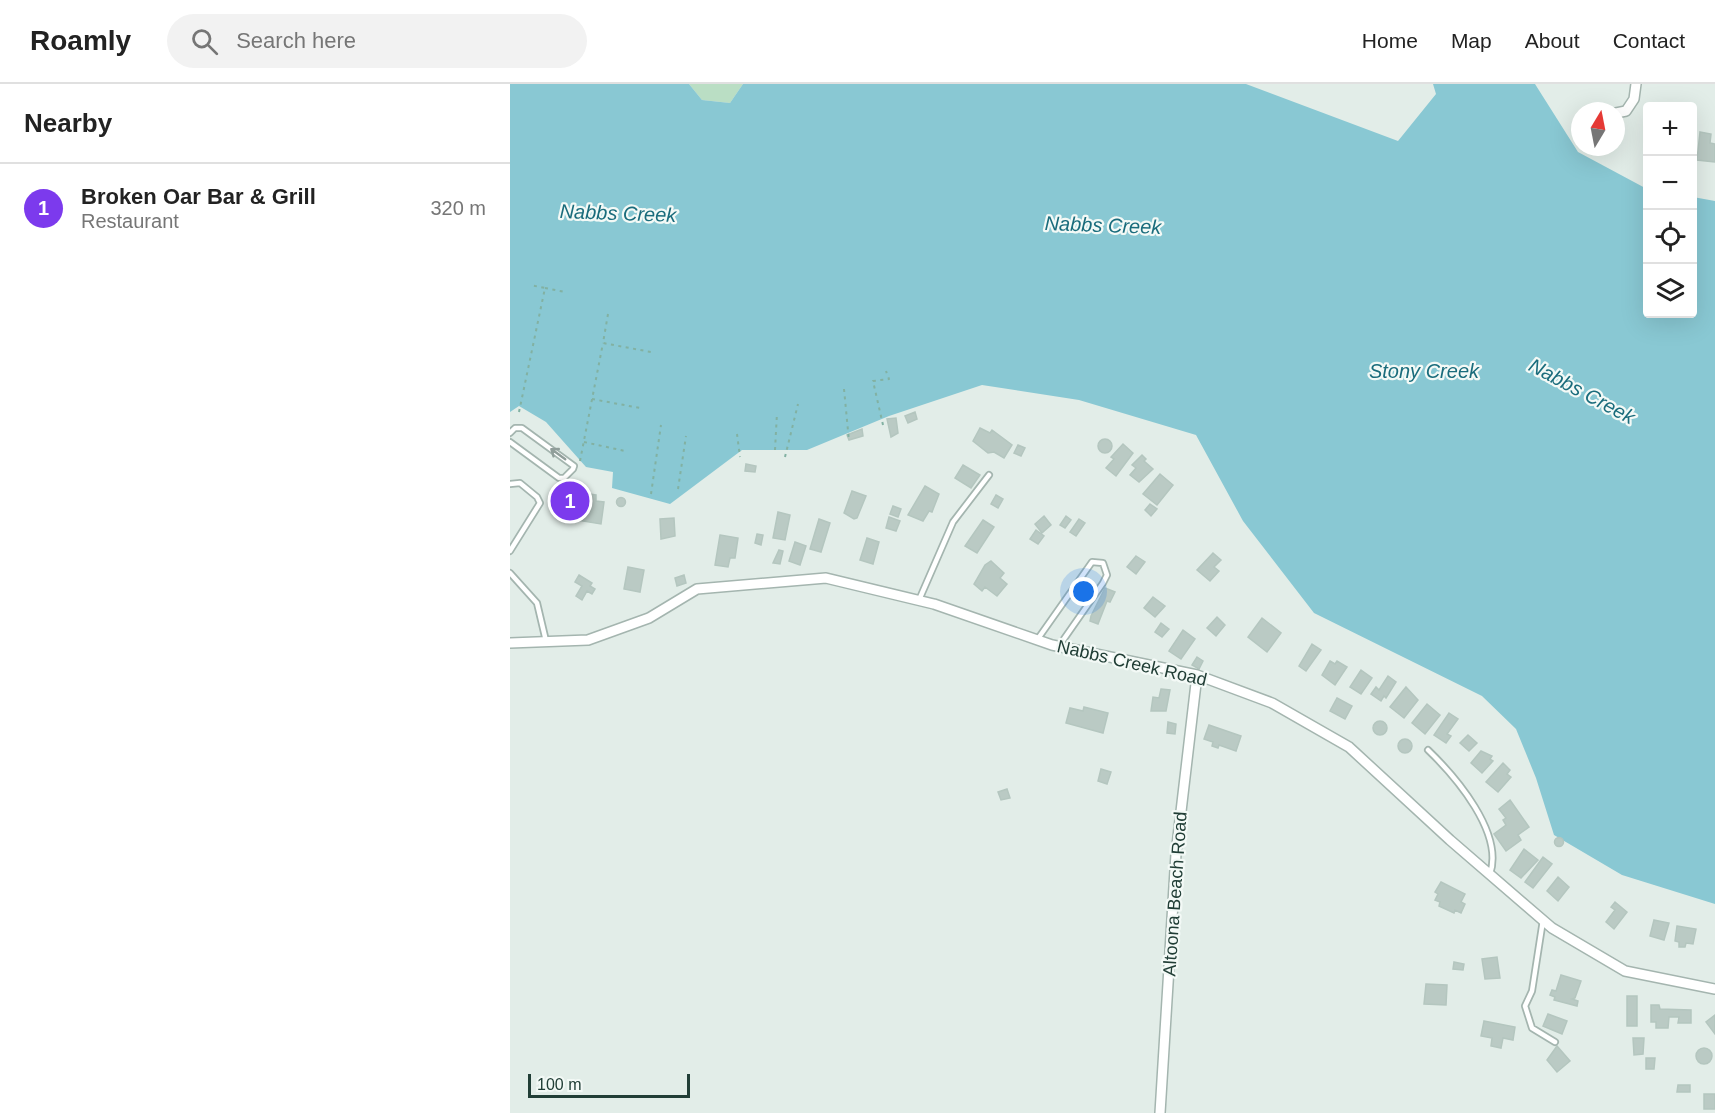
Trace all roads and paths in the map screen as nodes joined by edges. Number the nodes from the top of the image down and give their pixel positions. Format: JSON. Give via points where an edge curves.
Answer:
{"nodes":[{"id":1,"x":1636,"y":84,"type":"edge"},
{"id":2,"x":1625,"y":111,"type":"edge"},
{"id":3,"x":530,"y":285,"type":"dead end"},
{"id":4,"x":545,"y":288,"type":"junction"},
{"id":5,"x":565,"y":292,"type":"dead end"},
{"id":6,"x":608,"y":314,"type":"dead end"},
{"id":7,"x":603,"y":343,"type":"junction"},
{"id":8,"x":651,"y":352,"type":"dead end"},
{"id":9,"x":886,"y":371,"type":"dead end"},
{"id":10,"x":844,"y":389,"type":"dead end"},
{"id":11,"x":592,"y":399,"type":"junction"},
{"id":12,"x":798,"y":404,"type":"dead end"},
{"id":13,"x":640,"y":408,"type":"dead end"},
{"id":14,"x":519,"y":412,"type":"dead end"},
{"id":15,"x":777,"y":413,"type":"dead end"},
{"id":16,"x":883,"y":424,"type":"dead end"},
{"id":17,"x":661,"y":425,"type":"dead end"},
{"id":18,"x":510,"y":433,"type":"edge"},
{"id":19,"x":737,"y":434,"type":"dead end"},
{"id":20,"x":686,"y":436,"type":"dead end"},
{"id":21,"x":849,"y":441,"type":"dead end"},
{"id":22,"x":510,"y":442,"type":"edge"},
{"id":23,"x":584,"y":442,"type":"junction"},
{"id":24,"x":775,"y":450,"type":"dead end"},
{"id":25,"x":625,"y":451,"type":"dead end"},
{"id":26,"x":740,"y":457,"type":"dead end"},
{"id":27,"x":785,"y":457,"type":"dead end"},
{"id":28,"x":579,"y":464,"type":"dead end"},
{"id":29,"x":989,"y":475,"type":"dead end"},
{"id":30,"x":510,"y":484,"type":"edge"},
{"id":31,"x":678,"y":489,"type":"dead end"},
{"id":32,"x":651,"y":494,"type":"dead end"},
{"id":33,"x":510,"y":551,"type":"edge"},
{"id":34,"x":510,"y":573,"type":"edge"},
{"id":35,"x":919,"y":601,"type":"junction"},
{"id":36,"x":1037,"y":640,"type":"junction"},
{"id":37,"x":546,"y":641,"type":"junction"},
{"id":38,"x":510,"y":643,"type":"edge"},
{"id":39,"x":1059,"y":646,"type":"junction"},
{"id":40,"x":1197,"y":675,"type":"junction"},
{"id":41,"x":1428,"y":750,"type":"dead end"},
{"id":42,"x":1490,"y":874,"type":"junction"},
{"id":43,"x":1543,"y":920,"type":"junction"},
{"id":44,"x":1715,"y":989,"type":"edge"},
{"id":45,"x":1555,"y":1042,"type":"dead end"},
{"id":46,"x":1160,"y":1113,"type":"edge"}],
"edges":[{"from":1,"to":2,"type":"street","via":[[1634,99]]},
{"from":3,"to":4,"type":"path"},
{"from":4,"to":5,"type":"path"},
{"from":4,"to":14,"type":"path"},
{"from":6,"to":7,"type":"path"},
{"from":7,"to":8,"type":"path"},
{"from":7,"to":11,"type":"path"},
{"from":9,"to":16,"type":"path","via":[[889,379],[873,381]]},
{"from":10,"to":21,"type":"path"},
{"from":11,"to":13,"type":"path"},
{"from":11,"to":23,"type":"path"},
{"from":12,"to":27,"type":"path"},
{"from":15,"to":24,"type":"path"},
{"from":17,"to":32,"type":"path"},
{"from":22,"to":18,"type":"lane","one_way":true,"via":[[559,478],[573,469],[522,428]]},
{"from":19,"to":26,"type":"path"},
{"from":20,"to":31,"type":"path"},
{"from":23,"to":25,"type":"path"},
{"from":23,"to":28,"type":"path"},
{"from":29,"to":35,"type":"lane","via":[[953,522]]},
{"from":30,"to":33,"type":"lane","via":[[520,483],[540,503]]},
{"from":34,"to":37,"type":"lane","via":[[537,603]]},
{"from":35,"to":36,"type":"street","name":"Nabbs Creek Road"},
{"from":35,"to":37,"type":"street","name":"Nabbs Creek Road","via":[[826,578],[698,589],[649,618],[588,640]]},
{"from":36,"to":39,"type":"street","name":"Nabbs Creek Road"},
{"from":36,"to":39,"type":"lane","via":[[1092,562],[1103,563],[1107,575],[1103,583]]},
{"from":37,"to":38,"type":"street","name":"Nabbs Creek Road"},
{"from":39,"to":40,"type":"street","name":"Nabbs Creek Road"},
{"from":40,"to":42,"type":"street","name":"Nabbs Creek Road","via":[[1272,703],[1349,747]]},
{"from":40,"to":46,"type":"street","name":"Altoona Beach Road","via":[[1176,854]]},
{"from":41,"to":42,"type":"lane","via":[[1469,795],[1491,842],[1494,862]]},
{"from":42,"to":43,"type":"street","name":"Nabbs Creek Road"},
{"from":43,"to":44,"type":"street","name":"Nabbs Creek Road","via":[[1625,971]]},
{"from":43,"to":45,"type":"lane","via":[[1532,991],[1525,1006],[1532,1028]]}]}
